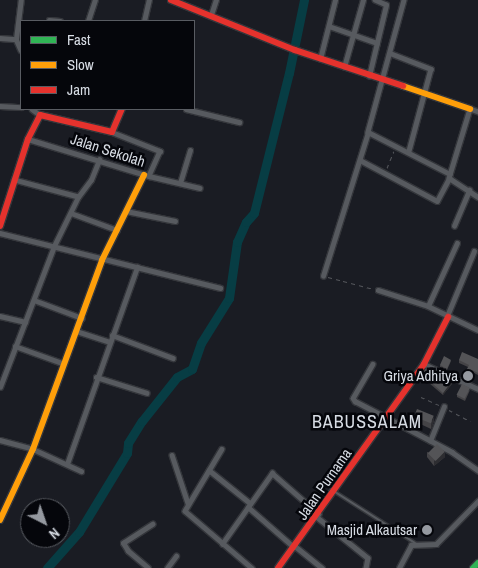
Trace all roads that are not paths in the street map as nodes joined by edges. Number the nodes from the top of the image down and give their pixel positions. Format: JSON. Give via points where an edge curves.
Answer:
{"nodes":[{"id":1,"x":20,"y":0,"type":"edge"},
{"id":2,"x":95,"y":0,"type":"edge"},
{"id":3,"x":148,"y":0,"type":"edge"},
{"id":4,"x":171,"y":0,"type":"edge"},
{"id":5,"x":216,"y":0,"type":"edge"},
{"id":6,"x":335,"y":0,"type":"edge"},
{"id":7,"x":363,"y":0,"type":"edge"},
{"id":8,"x":375,"y":0,"type":"edge"},
{"id":9,"x":404,"y":0,"type":"edge"},
{"id":10,"x":211,"y":15,"type":"junction"},
{"id":11,"x":87,"y":20,"type":"edge"},
{"id":12,"x":144,"y":20,"type":"edge"},
{"id":13,"x":329,"y":26,"type":"junction"},
{"id":14,"x":354,"y":34,"type":"junction"},
{"id":15,"x":0,"y":38,"type":"edge"},
{"id":16,"x":16,"y":39,"type":"junction"},
{"id":17,"x":377,"y":43,"type":"junction"},
{"id":18,"x":20,"y":48,"type":"edge"},
{"id":19,"x":390,"y":54,"type":"junction"},
{"id":20,"x":320,"y":59,"type":"junction"},
{"id":21,"x":344,"y":67,"type":"junction"},
{"id":22,"x":369,"y":76,"type":"junction"},
{"id":23,"x":383,"y":80,"type":"junction"},
{"id":24,"x":426,"y":95,"type":"junction"},
{"id":25,"x":0,"y":106,"type":"edge"},
{"id":26,"x":20,"y":107,"type":"edge"},
{"id":27,"x":470,"y":109,"type":"junction"},
{"id":28,"x":33,"y":110,"type":"edge"},
{"id":29,"x":122,"y":110,"type":"edge"},
{"id":30,"x":190,"y":110,"type":"edge"},
{"id":31,"x":478,"y":112,"type":"edge"},
{"id":32,"x":40,"y":115,"type":"junction"},
{"id":33,"x":239,"y":122,"type":"dead end"},
{"id":34,"x":112,"y":132,"type":"junction"},
{"id":35,"x":368,"y":132,"type":"junction"},
{"id":36,"x":28,"y":139,"type":"junction"},
{"id":37,"x":190,"y":150,"type":"dead end"},
{"id":38,"x":409,"y":151,"type":"junction"},
{"id":39,"x":99,"y":160,"type":"junction"},
{"id":40,"x":360,"y":160,"type":"junction"},
{"id":41,"x":147,"y":176,"type":"junction"},
{"id":42,"x":449,"y":176,"type":"junction"},
{"id":43,"x":14,"y":180,"type":"junction"},
{"id":44,"x":180,"y":183,"type":"junction"},
{"id":45,"x":200,"y":188,"type":"dead end"},
{"id":46,"x":469,"y":190,"type":"junction"},
{"id":47,"x":78,"y":197,"type":"junction"},
{"id":48,"x":478,"y":197,"type":"edge"},
{"id":49,"x":126,"y":211,"type":"junction"},
{"id":50,"x":71,"y":212,"type":"junction"},
{"id":51,"x":175,"y":221,"type":"dead end"},
{"id":52,"x":0,"y":226,"type":"edge"},
{"id":53,"x":454,"y":226,"type":"dead end"},
{"id":54,"x":117,"y":230,"type":"junction"},
{"id":55,"x":0,"y":233,"type":"edge"},
{"id":56,"x":457,"y":243,"type":"dead end"},
{"id":57,"x":54,"y":246,"type":"junction"},
{"id":58,"x":474,"y":251,"type":"dead end"},
{"id":59,"x":102,"y":260,"type":"junction"},
{"id":60,"x":137,"y":268,"type":"junction"},
{"id":61,"x":323,"y":276,"type":"road end"},
{"id":62,"x":220,"y":288,"type":"dead end"},
{"id":63,"x":378,"y":290,"type":"road end"},
{"id":64,"x":34,"y":300,"type":"junction"},
{"id":65,"x":428,"y":306,"type":"junction"},
{"id":66,"x":0,"y":316,"type":"edge"},
{"id":67,"x":448,"y":317,"type":"junction"},
{"id":68,"x":82,"y":318,"type":"junction"},
{"id":69,"x":25,"y":322,"type":"junction"},
{"id":70,"x":478,"y":330,"type":"edge"},
{"id":71,"x":76,"y":331,"type":"junction"},
{"id":72,"x":112,"y":335,"type":"junction"},
{"id":73,"x":109,"y":342,"type":"junction"},
{"id":74,"x":14,"y":346,"type":"junction"},
{"id":75,"x":173,"y":358,"type":"dead end"},
{"id":76,"x":62,"y":363,"type":"junction"},
{"id":77,"x":374,"y":364,"type":"dead end"},
{"id":78,"x":424,"y":364,"type":"junction"},
{"id":79,"x":96,"y":377,"type":"junction"},
{"id":80,"x":0,"y":387,"type":"edge"},
{"id":81,"x":478,"y":389,"type":"edge"},
{"id":82,"x":147,"y":393,"type":"dead end"},
{"id":83,"x":444,"y":407,"type":"dead end"},
{"id":84,"x":385,"y":419,"type":"junction"},
{"id":85,"x":0,"y":440,"type":"edge"},
{"id":86,"x":430,"y":441,"type":"junction"},
{"id":87,"x":33,"y":449,"type":"junction"},
{"id":88,"x":222,"y":449,"type":"dead end"},
{"id":89,"x":172,"y":455,"type":"dead end"},
{"id":90,"x":66,"y":464,"type":"junction"},
{"id":91,"x":209,"y":470,"type":"junction"},
{"id":92,"x":478,"y":470,"type":"edge"},
{"id":93,"x":81,"y":471,"type":"dead end"},
{"id":94,"x":334,"y":492,"type":"junction"},
{"id":95,"x":478,"y":502,"type":"edge"},
{"id":96,"x":188,"y":503,"type":"junction"},
{"id":97,"x":249,"y":505,"type":"junction"},
{"id":98,"x":318,"y":515,"type":"junction"},
{"id":99,"x":0,"y":520,"type":"edge"},
{"id":100,"x":152,"y":524,"type":"dead end"},
{"id":101,"x":222,"y":544,"type":"junction"},
{"id":102,"x":417,"y":544,"type":"junction"},
{"id":103,"x":294,"y":546,"type":"junction"},
{"id":104,"x":176,"y":556,"type":"dead end"},
{"id":105,"x":478,"y":563,"type":"edge"},
{"id":106,"x":400,"y":566,"type":"edge"},
{"id":107,"x":148,"y":568,"type":"edge"},
{"id":108,"x":167,"y":568,"type":"edge"},
{"id":109,"x":252,"y":568,"type":"edge"},
{"id":110,"x":278,"y":568,"type":"edge"},
{"id":111,"x":322,"y":568,"type":"edge"},
{"id":112,"x":366,"y":568,"type":"edge"},
{"id":113,"x":473,"y":568,"type":"edge"}],
"edges":[{"from":1,"to":16,"type":"street"},
{"from":2,"to":11,"type":"street"},
{"from":3,"to":12,"type":"street"},
{"from":4,"to":10,"type":"street"},
{"from":5,"to":10,"type":"street"},
{"from":6,"to":13,"type":"street"},
{"from":7,"to":14,"type":"street"},
{"from":8,"to":17,"type":"street","via":[[386,5]]},
{"from":9,"to":19,"type":"street"},
{"from":10,"to":20,"type":"street"},
{"from":13,"to":14,"type":"street"},
{"from":13,"to":20,"type":"street"},
{"from":14,"to":17,"type":"street"},
{"from":14,"to":21,"type":"street"},
{"from":15,"to":16,"type":"street"},
{"from":16,"to":18,"type":"street"},
{"from":17,"to":22,"type":"street"},
{"from":19,"to":23,"type":"street"},
{"from":19,"to":24,"type":"street","via":[[430,68]]},
{"from":20,"to":21,"type":"street"},
{"from":21,"to":22,"type":"street"},
{"from":22,"to":23,"type":"street"},
{"from":23,"to":24,"type":"street"},
{"from":23,"to":35,"type":"street"},
{"from":24,"to":27,"type":"street"},
{"from":24,"to":38,"type":"street"},
{"from":25,"to":26,"type":"street"},
{"from":27,"to":31,"type":"street"},
{"from":27,"to":42,"type":"street"},
{"from":28,"to":32,"type":"street"},
{"from":29,"to":34,"type":"street"},
{"from":30,"to":33,"type":"street"},
{"from":32,"to":34,"type":"street"},
{"from":32,"to":36,"type":"street"},
{"from":34,"to":41,"type":"street","via":[[161,152]]},
{"from":35,"to":38,"type":"street"},
{"from":35,"to":40,"type":"street"},
{"from":36,"to":39,"type":"street","name":"Jalan Sekolah"},
{"from":36,"to":43,"type":"street"},
{"from":37,"to":44,"type":"street"},
{"from":38,"to":42,"type":"street"},
{"from":39,"to":41,"type":"street","name":"Jalan Sekolah"},
{"from":39,"to":47,"type":"street","via":[[91,180]]},
{"from":40,"to":42,"type":"street","via":[[437,201]]},
{"from":40,"to":61,"type":"street"},
{"from":41,"to":44,"type":"street","name":"Jalan Sekolah"},
{"from":41,"to":49,"type":"street"},
{"from":42,"to":46,"type":"street"},
{"from":43,"to":47,"type":"street"},
{"from":43,"to":52,"type":"street"},
{"from":44,"to":45,"type":"street","name":"Jalan Sekolah"},
{"from":46,"to":48,"type":"street"},
{"from":46,"to":53,"type":"street"},
{"from":47,"to":50,"type":"street"},
{"from":49,"to":51,"type":"street"},
{"from":49,"to":54,"type":"street"},
{"from":50,"to":54,"type":"street"},
{"from":50,"to":57,"type":"street"},
{"from":54,"to":59,"type":"street"},
{"from":55,"to":57,"type":"street"},
{"from":56,"to":65,"type":"street"},
{"from":57,"to":59,"type":"street"},
{"from":57,"to":64,"type":"street"},
{"from":58,"to":67,"type":"street"},
{"from":59,"to":60,"type":"street"},
{"from":59,"to":68,"type":"street"},
{"from":60,"to":62,"type":"street"},
{"from":60,"to":72,"type":"street"},
{"from":63,"to":65,"type":"street"},
{"from":64,"to":68,"type":"street"},
{"from":64,"to":69,"type":"street"},
{"from":65,"to":67,"type":"street"},
{"from":66,"to":69,"type":"street"},
{"from":67,"to":70,"type":"street"},
{"from":67,"to":78,"type":"street","name":"Jalan Purnama"},
{"from":68,"to":71,"type":"street"},
{"from":69,"to":74,"type":"street"},
{"from":71,"to":73,"type":"street"},
{"from":71,"to":76,"type":"street"},
{"from":72,"to":73,"type":"street"},
{"from":72,"to":75,"type":"street"},
{"from":73,"to":79,"type":"street"},
{"from":74,"to":76,"type":"street"},
{"from":74,"to":80,"type":"street"},
{"from":76,"to":87,"type":"street"},
{"from":77,"to":84,"type":"street","via":[[353,399]]},
{"from":78,"to":81,"type":"street"},
{"from":78,"to":84,"type":"street","name":"Jalan Purnama"},
{"from":79,"to":82,"type":"street"},
{"from":79,"to":90,"type":"street"},
{"from":83,"to":86,"type":"street"},
{"from":84,"to":86,"type":"street"},
{"from":84,"to":94,"type":"street","name":"Jalan Purnama"},
{"from":85,"to":87,"type":"street"},
{"from":86,"to":92,"type":"street"},
{"from":87,"to":90,"type":"street"},
{"from":87,"to":99,"type":"street"},
{"from":88,"to":91,"type":"street"},
{"from":89,"to":96,"type":"street"},
{"from":90,"to":93,"type":"street"},
{"from":91,"to":96,"type":"street"},
{"from":91,"to":97,"type":"street"},
{"from":94,"to":98,"type":"street","name":"Jalan Purnama"},
{"from":94,"to":102,"type":"lane"},
{"from":95,"to":102,"type":"street","via":[[436,544],[429,547]]},
{"from":96,"to":101,"type":"street","via":[[186,513]]},
{"from":97,"to":98,"type":"street","via":[[274,472]]},
{"from":97,"to":101,"type":"street"},
{"from":97,"to":103,"type":"street"},
{"from":98,"to":103,"type":"street","name":"Jalan Purnama"},
{"from":98,"to":112,"type":"street","via":[[368,558]]},
{"from":100,"to":107,"type":"street","via":[[123,545]]},
{"from":101,"to":109,"type":"street"},
{"from":102,"to":106,"type":"street","via":[[410,545]]},
{"from":103,"to":110,"type":"street","name":"Jalan Purnama"},
{"from":103,"to":111,"type":"street"},
{"from":104,"to":108,"type":"street"},
{"from":105,"to":113,"type":"street"}]}
